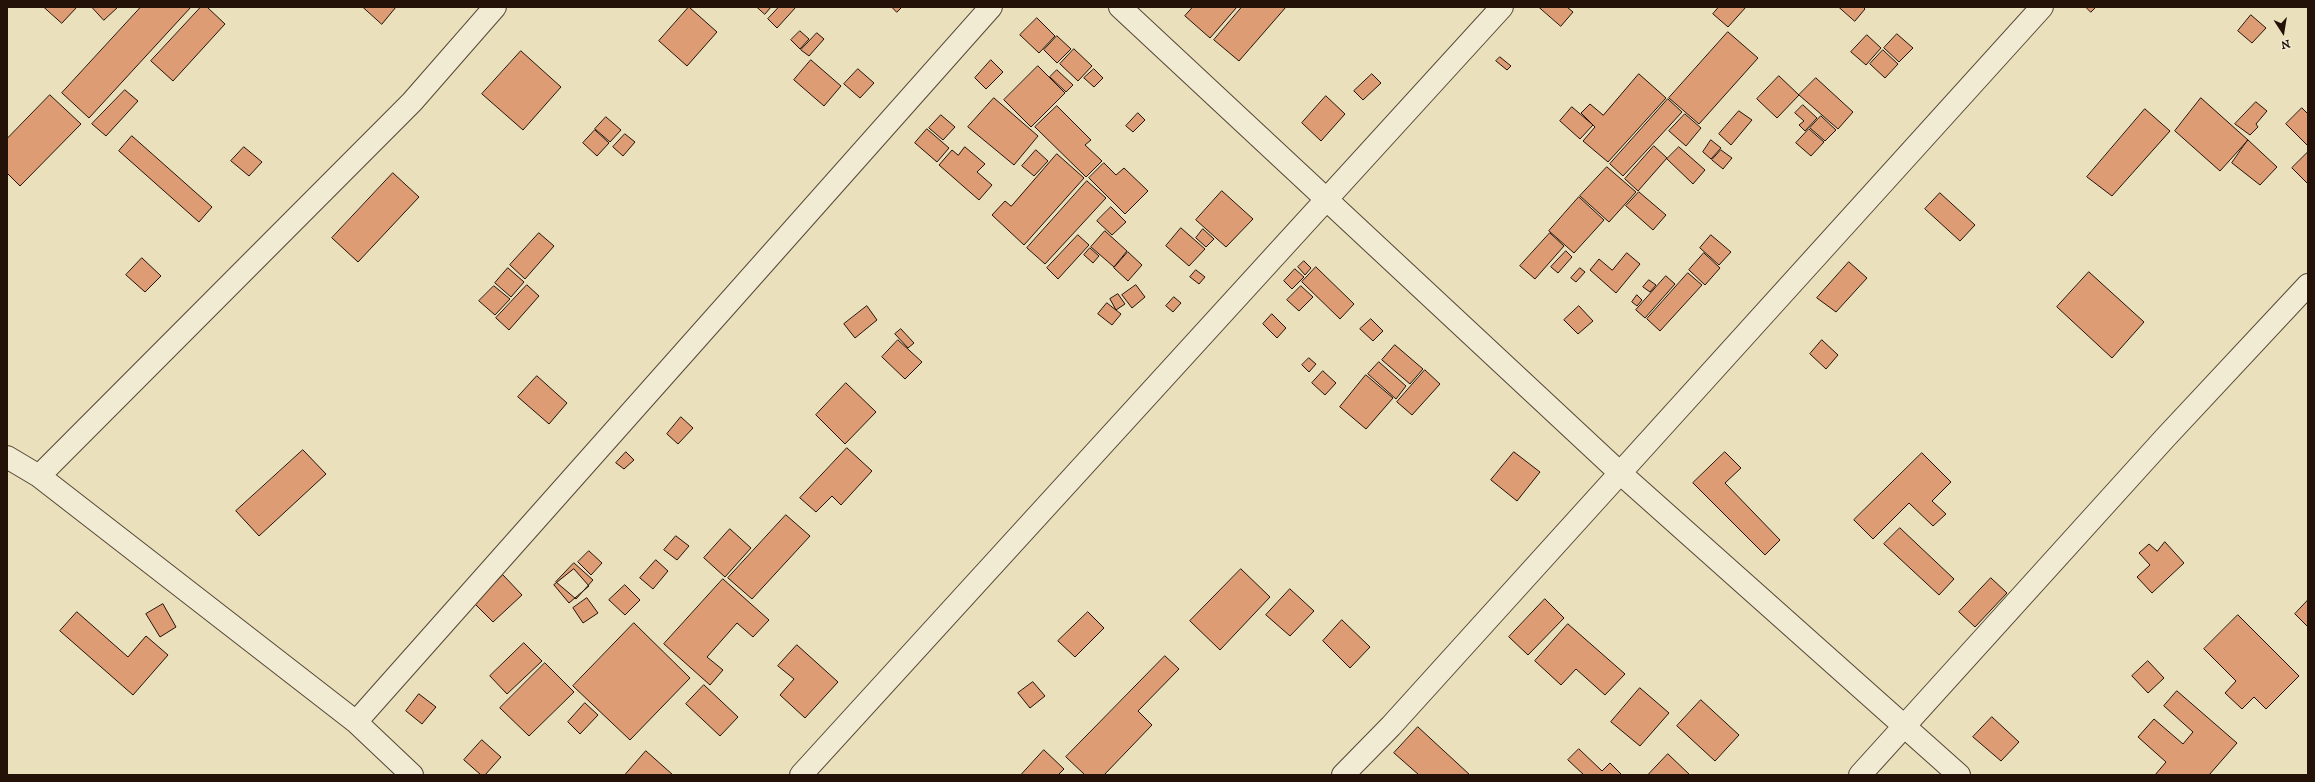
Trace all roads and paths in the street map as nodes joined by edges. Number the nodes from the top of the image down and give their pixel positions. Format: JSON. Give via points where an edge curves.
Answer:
{"nodes":[{"id":1,"x":495,"y":7,"type":"edge"},
{"id":2,"x":991,"y":7,"type":"edge"},
{"id":3,"x":1120,"y":7,"type":"edge"},
{"id":4,"x":1502,"y":7,"type":"edge"},
{"id":5,"x":2042,"y":7,"type":"edge"},
{"id":6,"x":1327,"y":200,"type":"junction"},
{"id":7,"x":2308,"y":285,"type":"edge"},
{"id":8,"x":7,"y":457,"type":"edge"},
{"id":9,"x":1619,"y":472,"type":"junction"},
{"id":10,"x":39,"y":476,"type":"junction"},
{"id":11,"x":356,"y":722,"type":"junction"},
{"id":12,"x":1904,"y":726,"type":"junction"},
{"id":13,"x":412,"y":775,"type":"edge"},
{"id":14,"x":801,"y":775,"type":"edge"},
{"id":15,"x":1343,"y":775,"type":"edge"},
{"id":16,"x":1860,"y":775,"type":"edge"},
{"id":17,"x":1959,"y":775,"type":"edge"}],
"edges":[{"from":1,"to":10,"type":"street","via":[[412,102]]},
{"from":2,"to":11,"type":"street"},
{"from":3,"to":6,"type":"street"},
{"from":4,"to":6,"type":"street"},
{"from":5,"to":9,"type":"street"},
{"from":6,"to":9,"type":"street"},
{"from":6,"to":14,"type":"street"},
{"from":7,"to":12,"type":"street","via":[[2165,438]]},
{"from":8,"to":10,"type":"street"},
{"from":9,"to":12,"type":"street"},
{"from":9,"to":15,"type":"street","via":[[1391,726]]},
{"from":10,"to":11,"type":"street"},
{"from":11,"to":13,"type":"street"},
{"from":12,"to":16,"type":"street"},
{"from":12,"to":17,"type":"street"}]}
